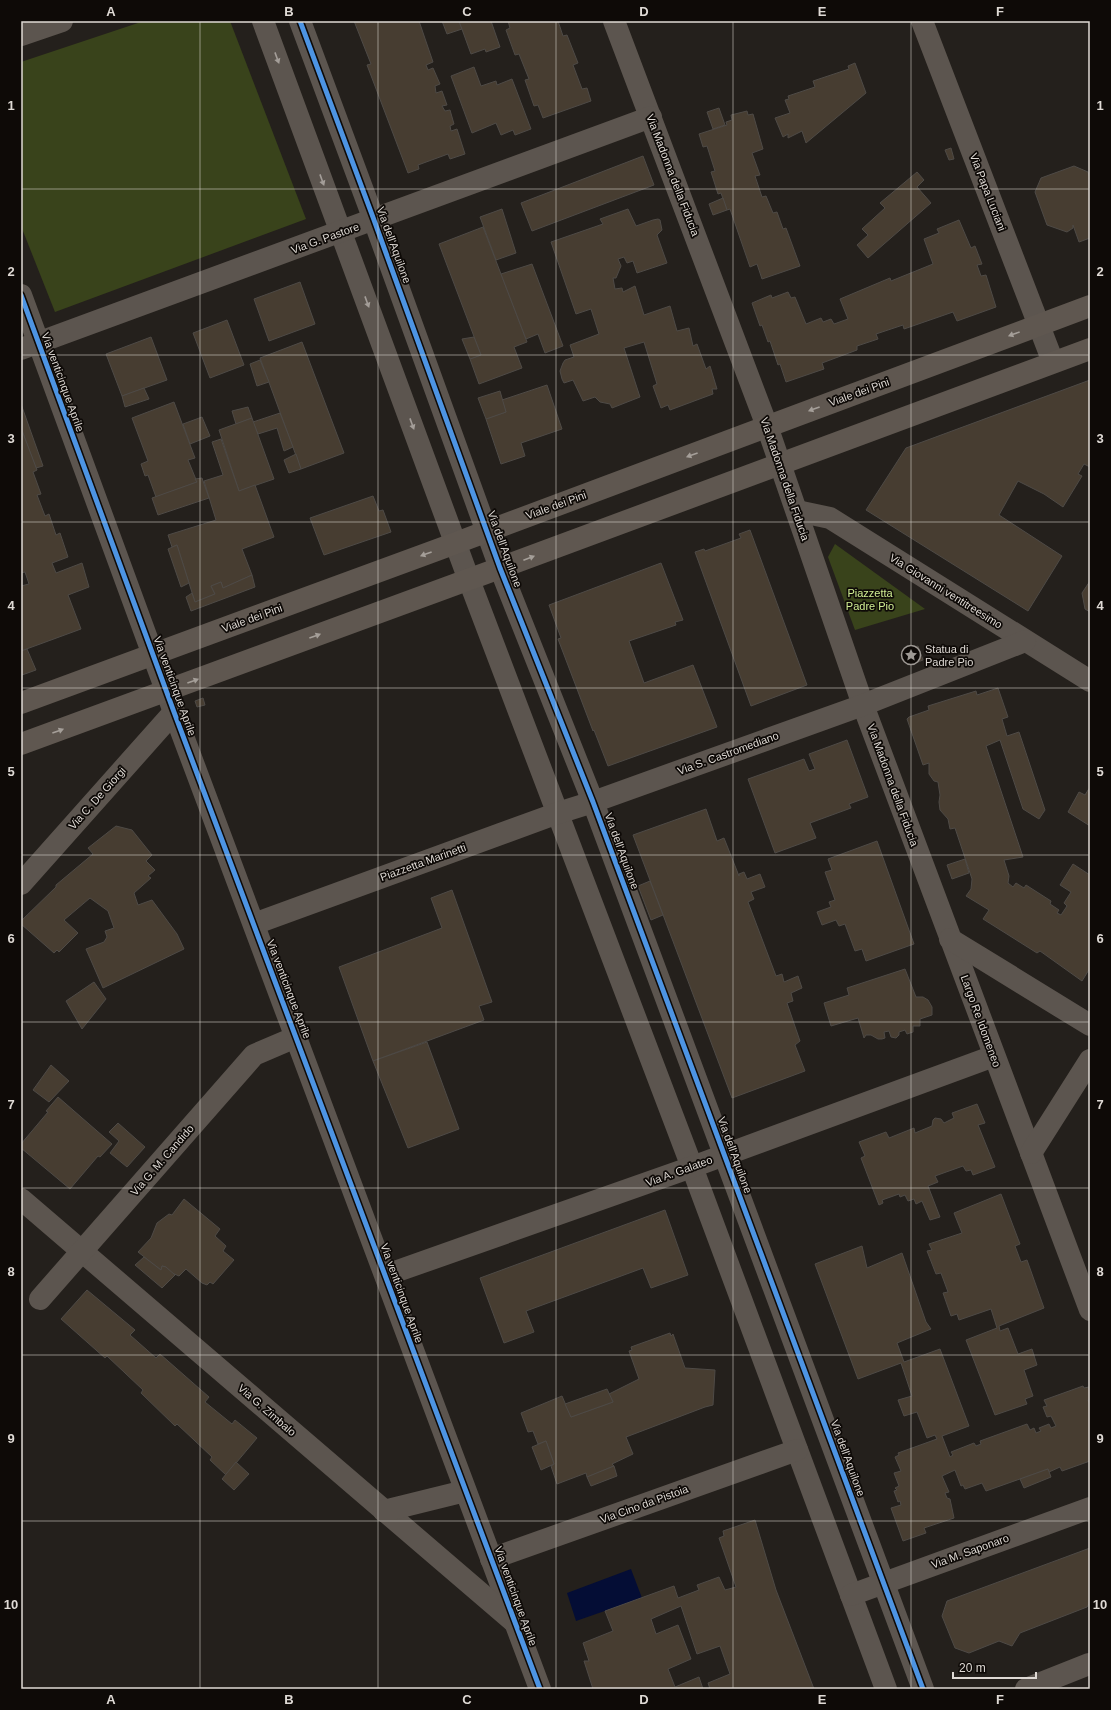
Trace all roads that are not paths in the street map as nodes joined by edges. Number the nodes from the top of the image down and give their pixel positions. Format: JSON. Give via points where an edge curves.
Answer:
{"nodes":[{"id":1,"x":62,"y":21,"type":"edge"},
{"id":2,"x":263,"y":21,"type":"edge"},
{"id":3,"x":300,"y":21,"type":"edge"},
{"id":4,"x":614,"y":21,"type":"edge"},
{"id":5,"x":922,"y":21,"type":"edge"},
{"id":6,"x":21,"y":36,"type":"edge"},
{"id":7,"x":651,"y":117,"type":"junction"},
{"id":8,"x":374,"y":220,"type":"junction"},
{"id":9,"x":341,"y":232,"type":"junction"},
{"id":10,"x":21,"y":295,"type":"edge"},
{"id":11,"x":1090,"y":306,"type":"edge"},
{"id":12,"x":1039,"y":325,"type":"junction"},
{"id":13,"x":30,"y":346,"type":"edge"},
{"id":14,"x":1090,"y":349,"type":"edge"},
{"id":15,"x":1054,"y":362,"type":"junction"},
{"id":16,"x":767,"y":426,"type":"junction"},
{"id":17,"x":781,"y":463,"type":"junction"},
{"id":18,"x":797,"y":511,"type":"junction"},
{"id":19,"x":487,"y":531,"type":"junction"},
{"id":20,"x":456,"y":543,"type":"junction"},
{"id":21,"x":500,"y":568,"type":"junction"},
{"id":22,"x":469,"y":580,"type":"junction"},
{"id":23,"x":1025,"y":641,"type":"junction"},
{"id":24,"x":153,"y":654,"type":"junction"},
{"id":25,"x":1090,"y":681,"type":"edge"},
{"id":26,"x":166,"y":690,"type":"junction"},
{"id":27,"x":21,"y":703,"type":"edge"},
{"id":28,"x":863,"y":705,"type":"junction"},
{"id":29,"x":174,"y":712,"type":"junction"},
{"id":30,"x":21,"y":744,"type":"edge"},
{"id":31,"x":593,"y":802,"type":"junction"},
{"id":32,"x":558,"y":813,"type":"junction"},
{"id":33,"x":21,"y":884,"type":"edge"},
{"id":34,"x":254,"y":924,"type":"junction"},
{"id":35,"x":950,"y":939,"type":"junction"},
{"id":36,"x":1090,"y":1025,"type":"edge"},
{"id":37,"x":296,"y":1037,"type":"junction"},
{"id":38,"x":994,"y":1056,"type":"junction"},
{"id":39,"x":1090,"y":1060,"type":"edge"},
{"id":40,"x":1031,"y":1153,"type":"junction"},
{"id":41,"x":725,"y":1155,"type":"junction"},
{"id":42,"x":692,"y":1167,"type":"junction"},
{"id":43,"x":21,"y":1199,"type":"edge"},
{"id":44,"x":82,"y":1251,"type":"junction"},
{"id":45,"x":386,"y":1275,"type":"junction"},
{"id":46,"x":40,"y":1299,"type":"dead end"},
{"id":47,"x":1090,"y":1310,"type":"edge"},
{"id":48,"x":797,"y":1450,"type":"junction"},
{"id":49,"x":465,"y":1491,"type":"junction"},
{"id":50,"x":1090,"y":1508,"type":"edge"},
{"id":51,"x":384,"y":1511,"type":"junction"},
{"id":52,"x":492,"y":1559,"type":"junction"},
{"id":53,"x":884,"y":1583,"type":"junction"},
{"id":54,"x":851,"y":1595,"type":"junction"},
{"id":55,"x":513,"y":1621,"type":"junction"},
{"id":56,"x":1089,"y":1664,"type":"dead end"},
{"id":57,"x":540,"y":1689,"type":"edge"},
{"id":58,"x":886,"y":1689,"type":"edge"},
{"id":59,"x":923,"y":1689,"type":"edge"},
{"id":60,"x":1026,"y":1689,"type":"edge"}],
"edges":[{"from":1,"to":6,"type":"street"},
{"from":2,"to":9,"type":"street","one_way":true},
{"from":3,"to":8,"type":"street","name":"Via dell'Aquilone"},
{"from":4,"to":7,"type":"street","name":"Via Madonna della Fiducia"},
{"from":5,"to":12,"type":"street","name":"Via Papa Luciani"},
{"from":7,"to":8,"type":"street","name":"Via G. Pastore"},
{"from":7,"to":16,"type":"street","name":"Via Madonna della Fiducia"},
{"from":8,"to":9,"type":"street","name":"Via G. Pastore"},
{"from":8,"to":19,"type":"street","name":"Via dell'Aquilone"},
{"from":9,"to":13,"type":"street","name":"Via G. Pastore"},
{"from":9,"to":20,"type":"street","one_way":true},
{"from":10,"to":13,"type":"street","name":"Via venticinque Aprile"},
{"from":11,"to":12,"type":"street","name":"Viale dei Pini"},
{"from":12,"to":15,"type":"street","name":"Via Papa Luciani"},
{"from":12,"to":16,"type":"street","name":"Viale dei Pini","one_way":true},
{"from":13,"to":24,"type":"street","name":"Via venticinque Aprile"},
{"from":14,"to":15,"type":"street"},
{"from":15,"to":17,"type":"street"},
{"from":16,"to":17,"type":"street","name":"Via Madonna della Fiducia"},
{"from":16,"to":19,"type":"street","name":"Viale dei Pini","one_way":true},
{"from":17,"to":18,"type":"street","name":"Via Madonna della Fiducia"},
{"from":21,"to":17,"type":"street","one_way":true},
{"from":18,"to":23,"type":"street","name":"Via Giovanni ventitreesimo","via":[[830,518]]},
{"from":18,"to":28,"type":"street","name":"Via Madonna della Fiducia"},
{"from":19,"to":20,"type":"street","name":"Viale dei Pini"},
{"from":19,"to":21,"type":"street","name":"Via dell'Aquilone"},
{"from":20,"to":22,"type":"street"},
{"from":20,"to":24,"type":"street","name":"Viale dei Pini","one_way":true},
{"from":21,"to":22,"type":"street"},
{"from":21,"to":31,"type":"street","name":"Via dell'Aquilone"},
{"from":26,"to":22,"type":"street","one_way":true},
{"from":22,"to":32,"type":"street"},
{"from":23,"to":25,"type":"street","name":"Via Giovanni ventitreesimo"},
{"from":23,"to":28,"type":"street","name":"Via S. Castromediano"},
{"from":24,"to":26,"type":"street","name":"Via venticinque Aprile"},
{"from":24,"to":27,"type":"street","name":"Viale dei Pini"},
{"from":26,"to":29,"type":"street","name":"Via venticinque Aprile"},
{"from":30,"to":26,"type":"street","one_way":true},
{"from":28,"to":31,"type":"street","name":"Via S. Castromediano"},
{"from":28,"to":35,"type":"street","name":"Via Madonna della Fiducia"},
{"from":29,"to":33,"type":"street","name":"Via C. De Giorgi"},
{"from":29,"to":34,"type":"street","name":"Via venticinque Aprile"},
{"from":31,"to":32,"type":"street","name":"Piazzetta Marinetti"},
{"from":31,"to":41,"type":"street","name":"Via dell'Aquilone"},
{"from":32,"to":34,"type":"street","name":"Piazzetta Marinetti"},
{"from":32,"to":42,"type":"street"},
{"from":34,"to":37,"type":"street","name":"Via venticinque Aprile"},
{"from":35,"to":36,"type":"street"},
{"from":35,"to":38,"type":"street","name":"Largo Re Idomeneo"},
{"from":37,"to":44,"type":"street","name":"Via G. M. Candido","via":[[254,1055]]},
{"from":37,"to":45,"type":"street","name":"Via venticinque Aprile"},
{"from":38,"to":40,"type":"street","name":"Largo Re Idomeneo"},
{"from":38,"to":41,"type":"street","name":"Via A. Galateo"},
{"from":39,"to":40,"type":"street"},
{"from":40,"to":47,"type":"street"},
{"from":41,"to":42,"type":"street","name":"Via A. Galateo"},
{"from":41,"to":53,"type":"street","name":"Via dell'Aquilone"},
{"from":42,"to":45,"type":"street","name":"Via A. Galateo"},
{"from":42,"to":48,"type":"street"},
{"from":43,"to":44,"type":"street","name":"Via G. Zimbalo"},
{"from":44,"to":46,"type":"street","name":"Via G. M. Candido"},
{"from":44,"to":51,"type":"street","name":"Via G. Zimbalo"},
{"from":45,"to":49,"type":"street","name":"Via venticinque Aprile"},
{"from":48,"to":52,"type":"street","name":"Via Cino da Pistoia"},
{"from":48,"to":54,"type":"street"},
{"from":49,"to":51,"type":"street"},
{"from":49,"to":52,"type":"street","name":"Via venticinque Aprile"},
{"from":50,"to":53,"type":"street","name":"Via M. Saponaro"},
{"from":51,"to":55,"type":"street","name":"Via G. Zimbalo"},
{"from":52,"to":55,"type":"street","name":"Via venticinque Aprile"},
{"from":53,"to":54,"type":"street","name":"Via M. Saponaro"},
{"from":53,"to":59,"type":"street","name":"Via dell'Aquilone"},
{"from":54,"to":58,"type":"street"},
{"from":55,"to":57,"type":"street","name":"Via venticinque Aprile"},
{"from":56,"to":60,"type":"street"}]}
